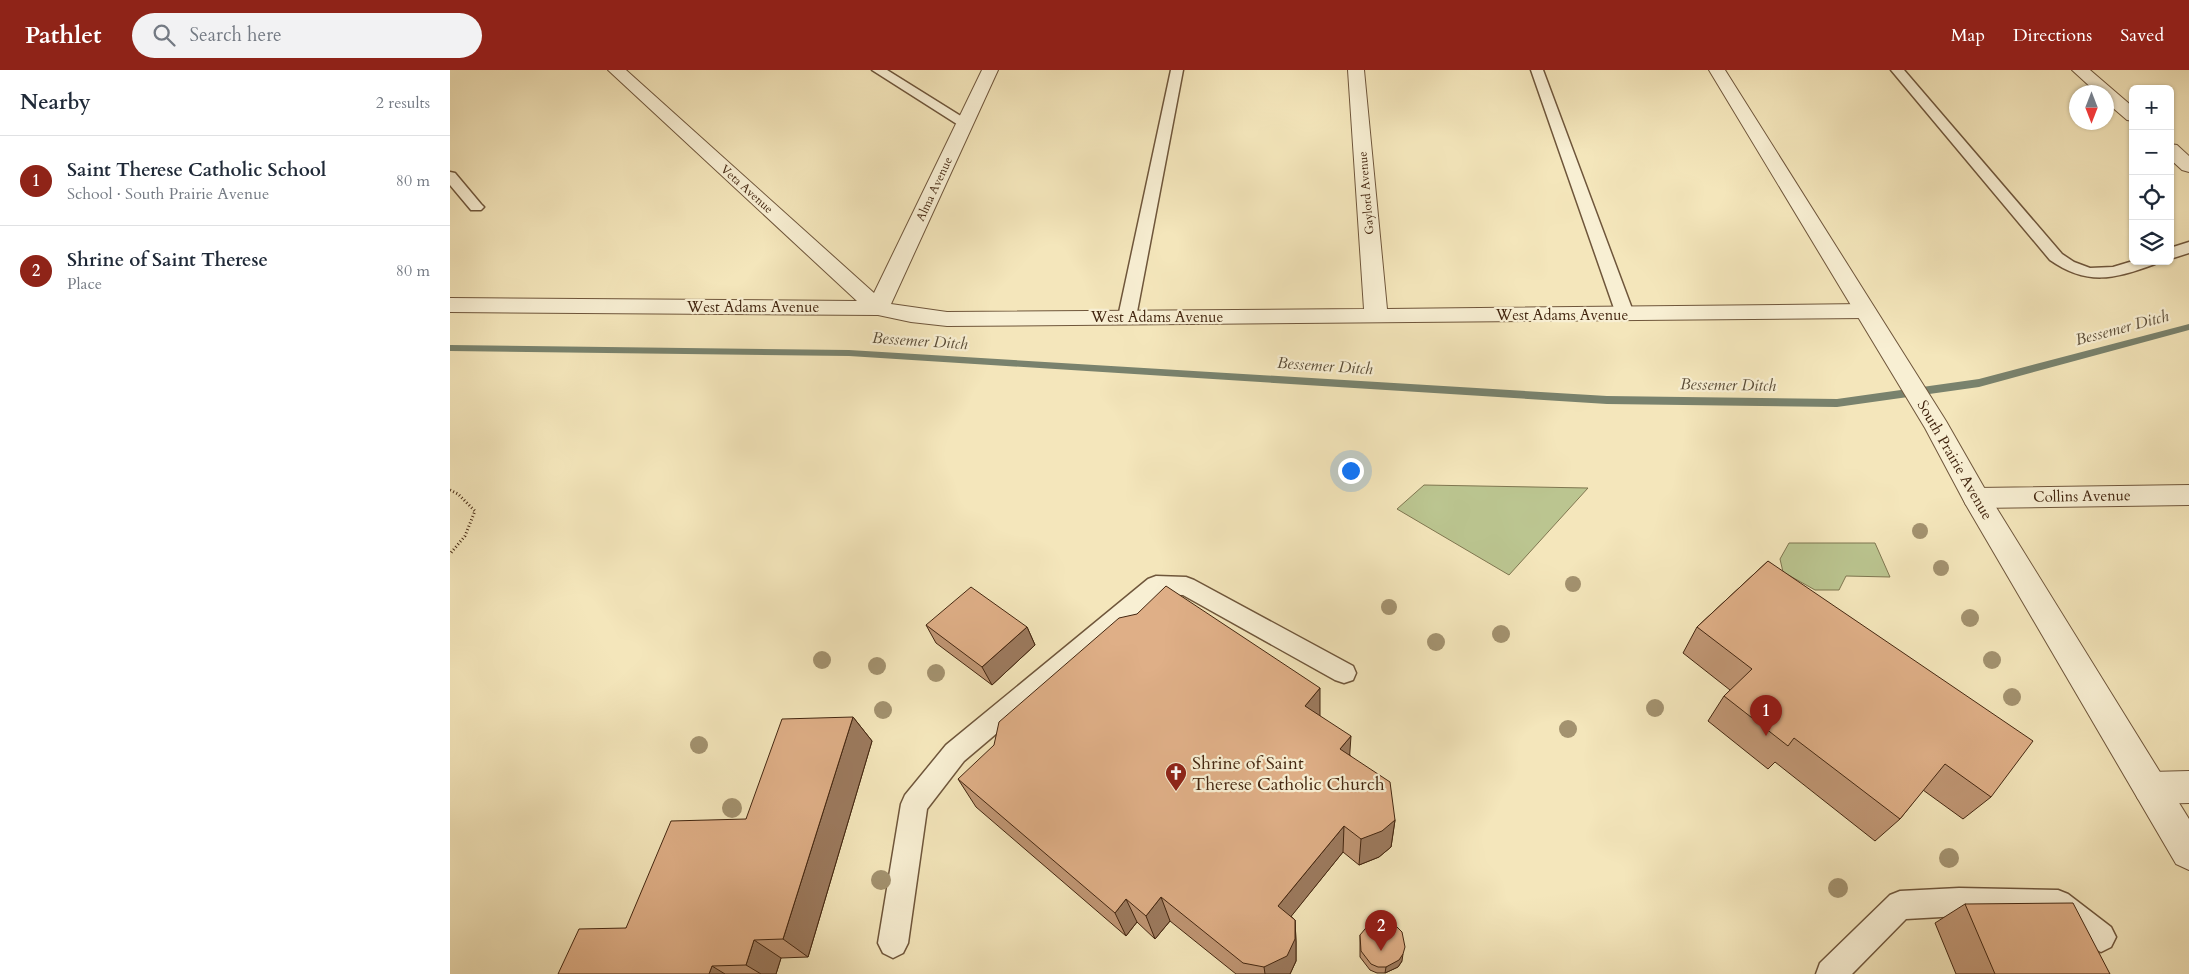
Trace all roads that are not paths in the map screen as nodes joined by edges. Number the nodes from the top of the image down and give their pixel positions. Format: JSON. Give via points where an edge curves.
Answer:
{"nodes":[{"id":1,"x":878,"y":70,"type":"edge"},
{"id":2,"x":990,"y":70,"type":"edge"},
{"id":3,"x":1176,"y":70,"type":"edge"},
{"id":4,"x":1356,"y":70,"type":"edge"},
{"id":5,"x":1537,"y":70,"type":"edge"},
{"id":6,"x":1717,"y":70,"type":"edge"},
{"id":7,"x":1897,"y":70,"type":"edge"},
{"id":8,"x":2080,"y":70,"type":"edge"},
{"id":9,"x":624,"y":72,"type":"edge"},
{"id":10,"x":2097,"y":85,"type":"edge"},
{"id":11,"x":2114,"y":100,"type":"edge"},
{"id":12,"x":2129,"y":113,"type":"edge"},
{"id":13,"x":965,"y":123,"type":"junction"},
{"id":14,"x":2174,"y":153,"type":"edge"},
{"id":15,"x":2189,"y":166,"type":"edge"},
{"id":16,"x":450,"y":176,"type":"edge"},
{"id":17,"x":476,"y":207,"type":"dead end"},
{"id":18,"x":2189,"y":247,"type":"edge"},
{"id":19,"x":2174,"y":253,"type":"edge"},
{"id":20,"x":2136,"y":265,"type":"edge"},
{"id":21,"x":450,"y":305,"type":"edge"},
{"id":22,"x":878,"y":308,"type":"junction"},
{"id":23,"x":1625,"y":314,"type":"junction"},
{"id":24,"x":1376,"y":316,"type":"junction"},
{"id":25,"x":1127,"y":317,"type":"junction"},
{"id":26,"x":1870,"y":319,"type":"junction"},
{"id":27,"x":2189,"y":495,"type":"edge"},
{"id":28,"x":1976,"y":498,"type":"junction"},
{"id":29,"x":1344,"y":673,"type":"dead end"},
{"id":30,"x":2189,"y":787,"type":"edge"},
{"id":31,"x":2150,"y":788,"type":"junction"},
{"id":32,"x":2189,"y":852,"type":"edge"},
{"id":33,"x":2102,"y":937,"type":"dead end"},
{"id":34,"x":893,"y":943,"type":"dead end"},
{"id":35,"x":1831,"y":974,"type":"edge"}],
"edges":[{"from":1,"to":13,"type":"lane"},
{"from":2,"to":13,"type":"street","name":"Alma Avenue"},
{"from":3,"to":25,"type":"lane"},
{"from":4,"to":24,"type":"street","name":"Gaylord Avenue"},
{"from":5,"to":23,"type":"lane"},
{"from":6,"to":26,"type":"street","name":"South Prairie Avenue"},
{"from":7,"to":20,"type":"lane","via":[[2056,257],[2069,268],[2088,274],[2106,274]]},
{"from":8,"to":10,"type":"street"},
{"from":9,"to":22,"type":"street","name":"Veta Avenue"},
{"from":11,"to":12,"type":"street"},
{"from":13,"to":22,"type":"street","name":"Alma Avenue"},
{"from":14,"to":15,"type":"street"},
{"from":16,"to":17,"type":"lane"},
{"from":18,"to":19,"type":"lane"},
{"from":21,"to":22,"type":"street","name":"West Adams Avenue"},
{"from":22,"to":25,"type":"street","name":"West Adams Avenue","via":[[946,319]]},
{"from":23,"to":24,"type":"street","name":"West Adams Avenue"},
{"from":23,"to":26,"type":"street","name":"West Adams Avenue"},
{"from":24,"to":25,"type":"street","name":"West Adams Avenue"},
{"from":26,"to":28,"type":"street","name":"South Prairie Avenue"},
{"from":27,"to":28,"type":"street","name":"Collins Avenue"},
{"from":28,"to":31,"type":"street","name":"South Prairie Avenue"},
{"from":29,"to":34,"type":"lane","via":[[1186,586],[1156,585],[956,753],[914,804]]},
{"from":30,"to":31,"type":"street"},
{"from":31,"to":32,"type":"street","name":"South Prairie Avenue"},
{"from":33,"to":35,"type":"lane","via":[[2058,904],[1959,902],[1900,905]]}]}
